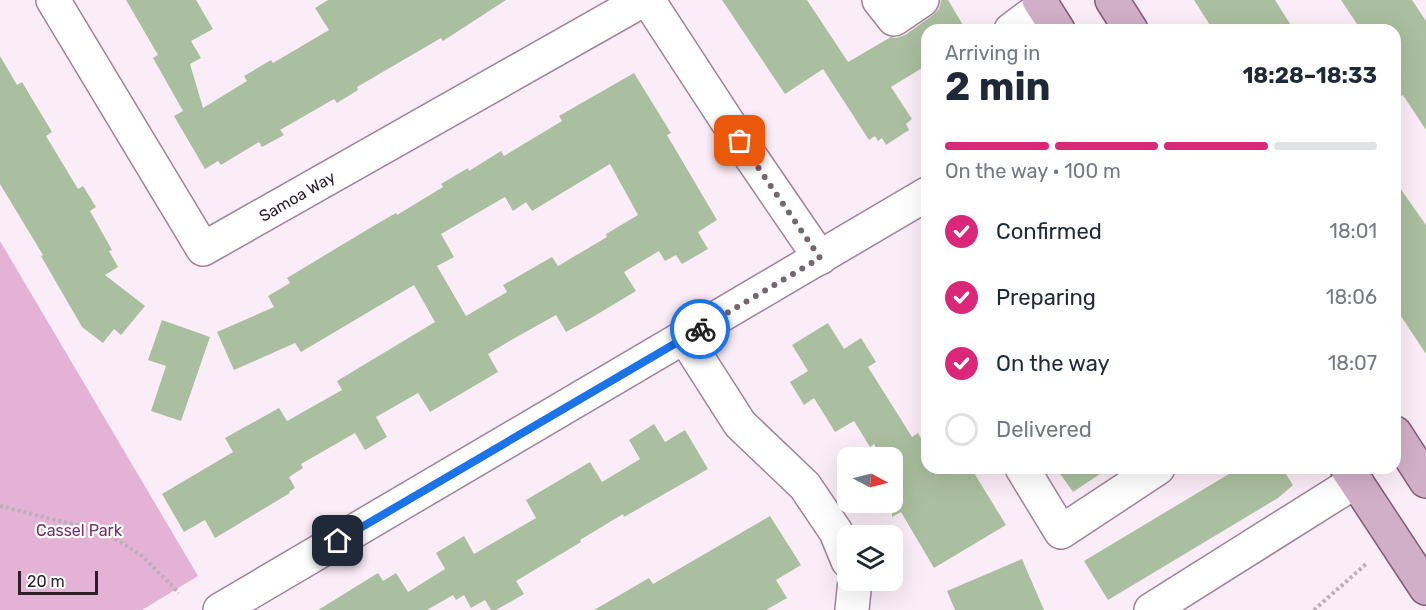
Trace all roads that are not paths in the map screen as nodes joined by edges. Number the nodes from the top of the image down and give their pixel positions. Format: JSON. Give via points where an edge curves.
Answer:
{"nodes":[{"id":1,"x":53,"y":0,"type":"edge"},
{"id":2,"x":646,"y":0,"type":"edge"},
{"id":3,"x":879,"y":0,"type":"edge"},
{"id":4,"x":922,"y":0,"type":"edge"},
{"id":5,"x":1112,"y":0,"type":"edge"},
{"id":6,"x":1047,"y":12,"type":"edge"},
{"id":7,"x":1023,"y":24,"type":"edge"},
{"id":8,"x":1127,"y":24,"type":"edge"},
{"id":9,"x":921,"y":198,"type":"edge"},
{"id":10,"x":820,"y":258,"type":"junction"},
{"id":11,"x":685,"y":338,"type":"junction"},
{"id":12,"x":1401,"y":442,"type":"edge"},
{"id":13,"x":1026,"y":474,"type":"edge"},
{"id":14,"x":1149,"y":474,"type":"edge"},
{"id":15,"x":1351,"y":474,"type":"edge"},
{"id":16,"x":1426,"y":481,"type":"edge"},
{"id":17,"x":837,"y":534,"type":"edge"},
{"id":18,"x":1426,"y":588,"type":"edge"},
{"id":19,"x":854,"y":591,"type":"edge"},
{"id":20,"x":262,"y":599,"type":"edge"},
{"id":21,"x":220,"y":610,"type":"edge"},
{"id":22,"x":852,"y":610,"type":"edge"},
{"id":23,"x":1151,"y":610,"type":"edge"}],
"edges":[{"from":1,"to":2,"type":"street","name":"Samoa Way","via":[[203,249]]},
{"from":2,"to":10,"type":"street"},
{"from":3,"to":4,"type":"street","via":[[894,19]]},
{"from":5,"to":8,"type":"main road"},
{"from":6,"to":7,"type":"street"},
{"from":9,"to":10,"type":"street"},
{"from":10,"to":11,"type":"street"},
{"from":11,"to":17,"type":"street","via":[[740,424],[805,486]]},
{"from":11,"to":20,"type":"street"},
{"from":12,"to":16,"type":"main road"},
{"from":13,"to":14,"type":"street","via":[[1061,532]]},
{"from":15,"to":18,"type":"main road"},
{"from":15,"to":23,"type":"street"},
{"from":19,"to":22,"type":"street"},
{"from":20,"to":21,"type":"street"}]}
